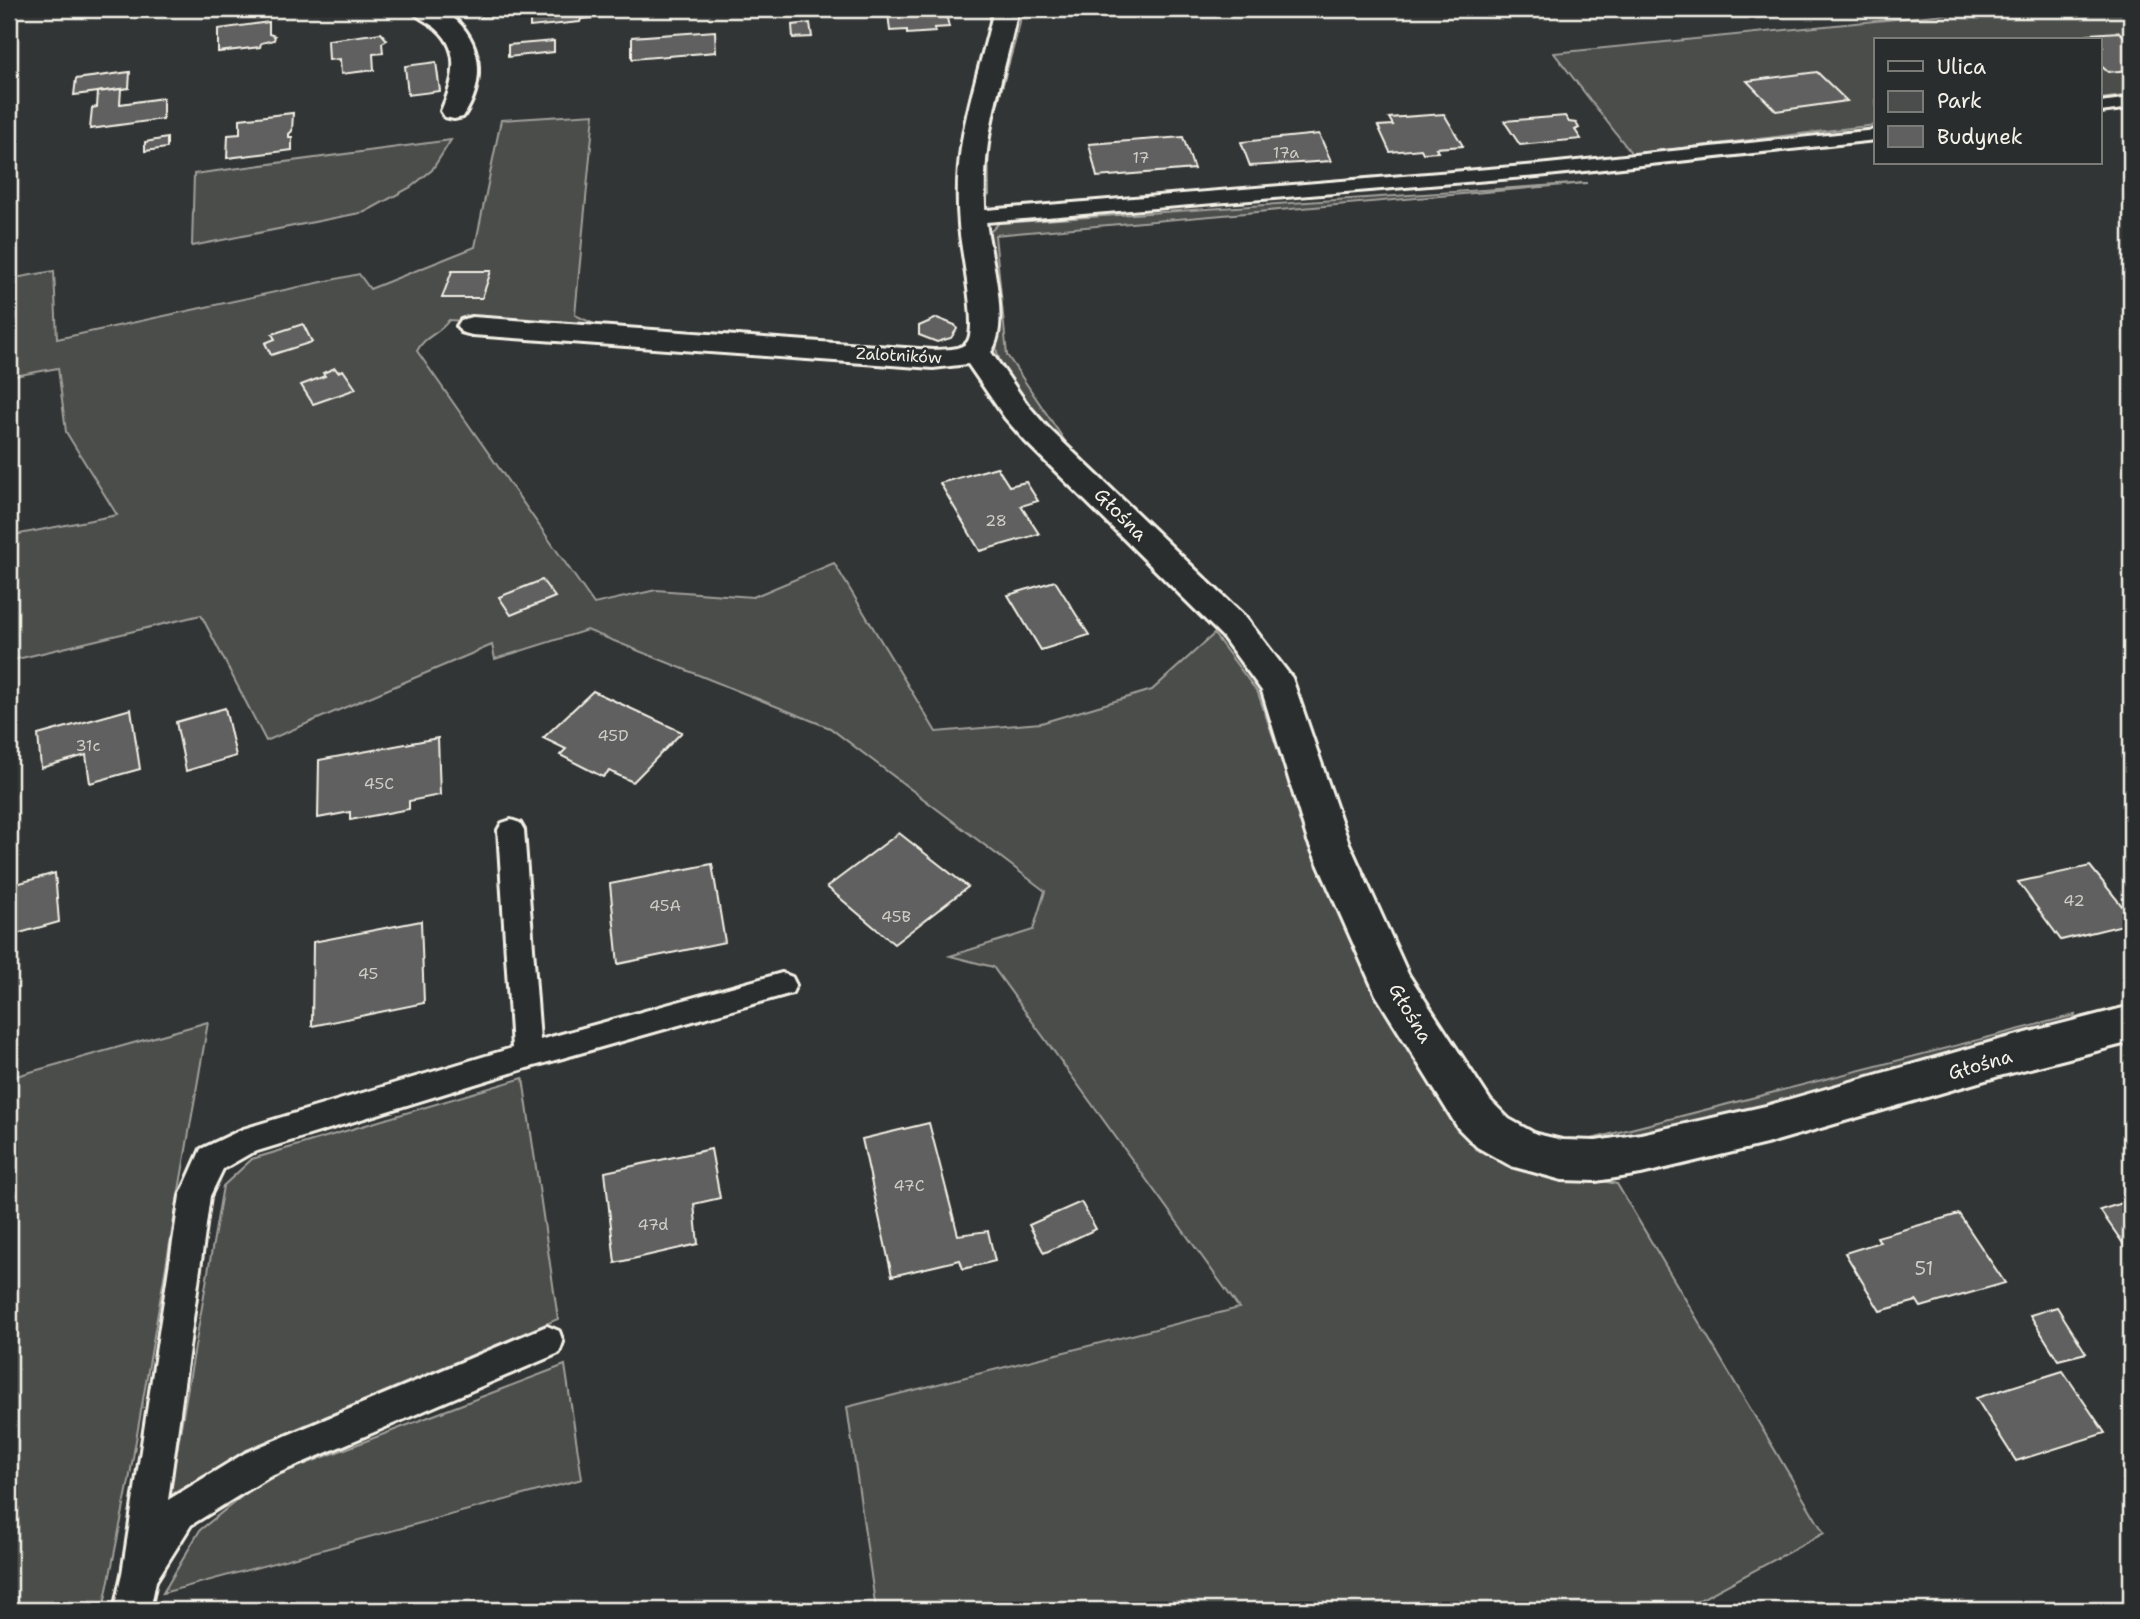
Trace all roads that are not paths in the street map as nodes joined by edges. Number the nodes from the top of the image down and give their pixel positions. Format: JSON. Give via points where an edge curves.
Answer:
{"nodes":[{"id":1,"x":424,"y":9,"type":"edge"},
{"id":2,"x":1006,"y":9,"type":"edge"},
{"id":3,"x":2131,"y":103,"type":"edge"},
{"id":4,"x":2102,"y":107,"type":"edge"},
{"id":5,"x":454,"y":111,"type":"dead end"},
{"id":6,"x":1874,"y":135,"type":"edge"},
{"id":7,"x":974,"y":218,"type":"junction"},
{"id":8,"x":472,"y":326,"type":"dead end"},
{"id":9,"x":974,"y":352,"type":"junction"},
{"id":10,"x":511,"y":830,"type":"dead end"},
{"id":11,"x":782,"y":985,"type":"dead end"},
{"id":12,"x":2131,"y":1024,"type":"edge"},
{"id":13,"x":527,"y":1056,"type":"junction"},
{"id":14,"x":547,"y":1342,"type":"dead end"},
{"id":15,"x":140,"y":1574,"type":"junction"},
{"id":16,"x":132,"y":1610,"type":"edge"}],
"edges":[{"from":1,"to":5,"type":"street","via":[[450,27],[467,60]]},
{"from":2,"to":7,"type":"street","via":[[972,139]]},
{"from":3,"to":4,"type":"lane"},
{"from":6,"to":7,"type":"lane","via":[[1374,187]]},
{"from":7,"to":9,"type":"street","via":[[985,328],[983,342]]},
{"from":8,"to":9,"type":"street","name":"Zalotników","via":[[933,359]]},
{"from":9,"to":12,"type":"street","name":"Głośna","via":[[1036,434],[1234,627],[1279,687],[1328,841],[1391,983],[1474,1114],[1493,1133],[1527,1152],[1596,1161],[1766,1125]]},
{"from":10,"to":13,"type":"lane"},
{"from":11,"to":13,"type":"lane"},
{"from":13,"to":15,"type":"lane","via":[[243,1142],[212,1159],[195,1196]]},
{"from":14,"to":15,"type":"lane","via":[[257,1465],[180,1513]]},
{"from":15,"to":16,"type":"lane"}]}
